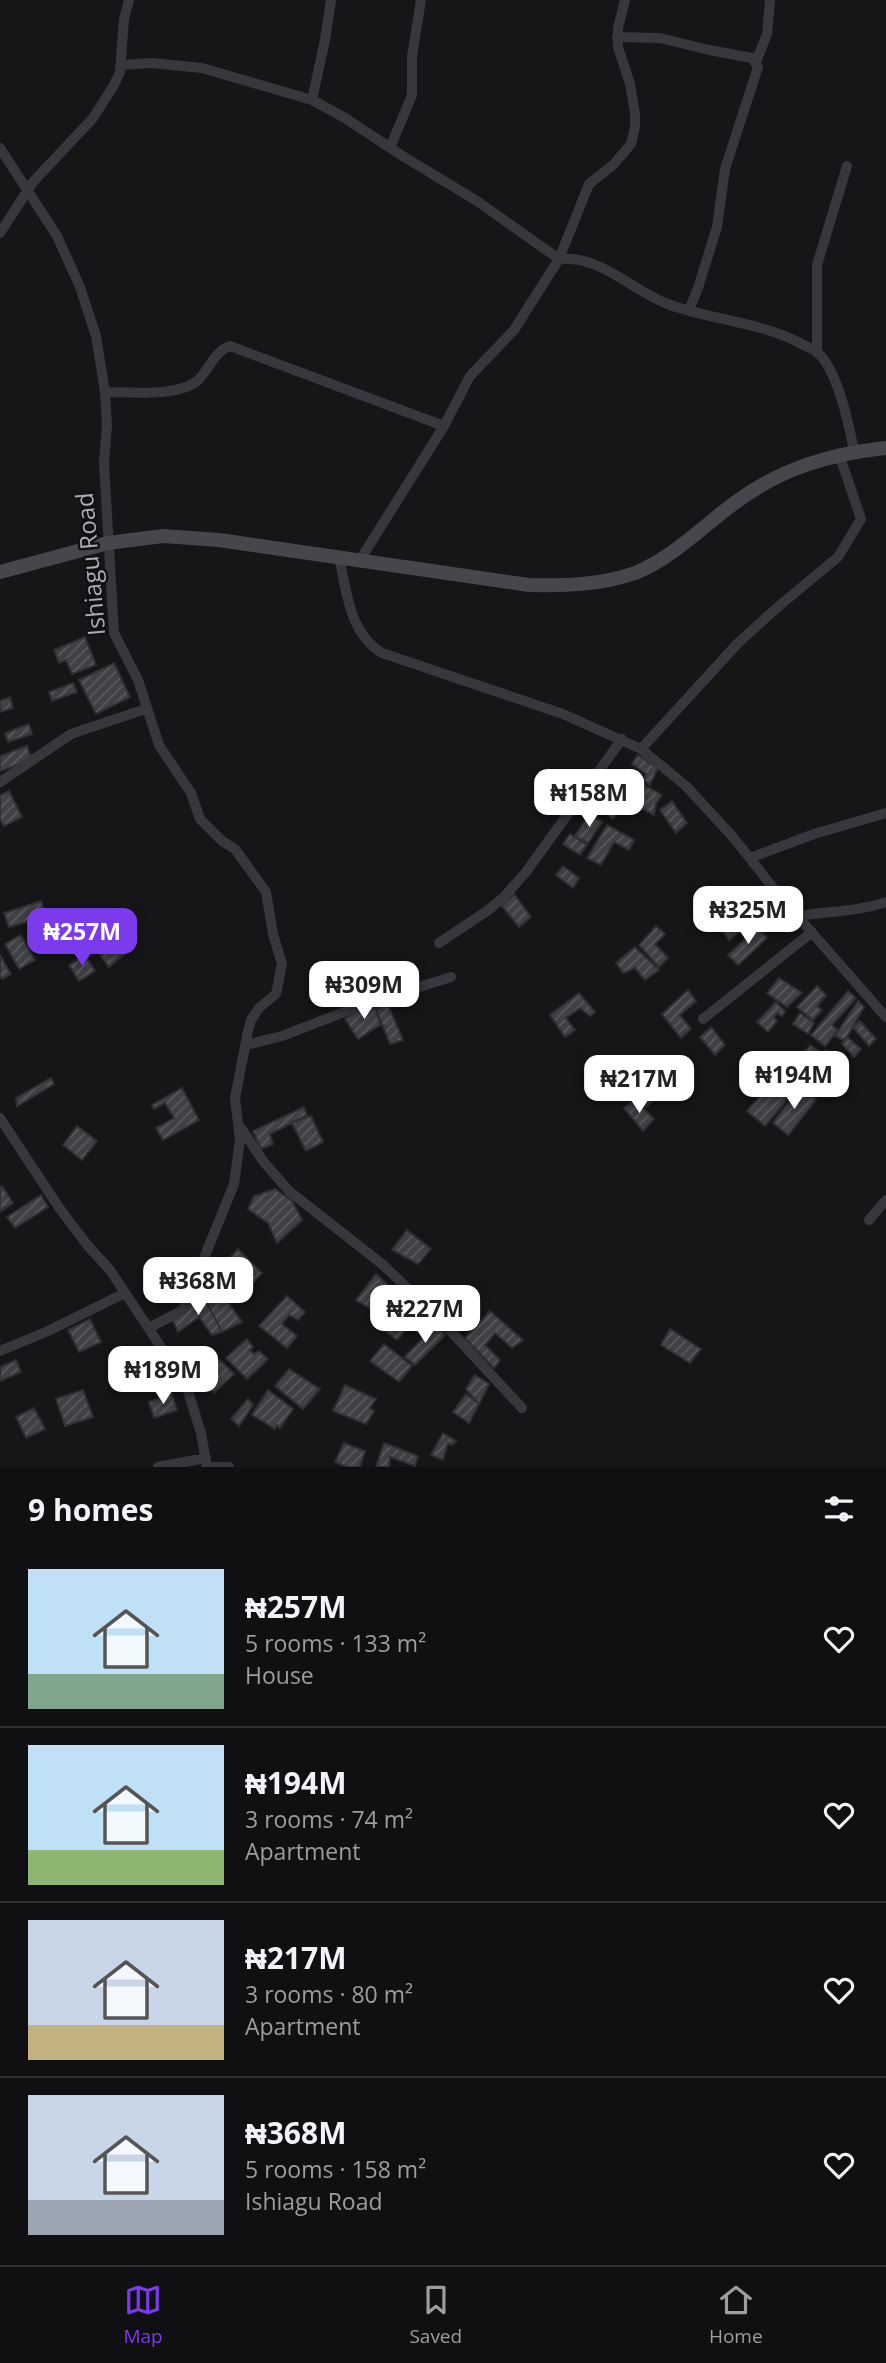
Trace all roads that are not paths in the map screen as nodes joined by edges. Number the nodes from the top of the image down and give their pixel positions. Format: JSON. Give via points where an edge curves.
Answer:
{"nodes":[{"id":1,"x":129,"y":0,"type":"edge"},
{"id":2,"x":331,"y":0,"type":"edge"},
{"id":3,"x":421,"y":0,"type":"edge"},
{"id":4,"x":625,"y":0,"type":"edge"},
{"id":5,"x":770,"y":0,"type":"edge"},
{"id":6,"x":617,"y":37,"type":"junction"},
{"id":7,"x":756,"y":62,"type":"junction"},
{"id":8,"x":121,"y":65,"type":"junction"},
{"id":9,"x":312,"y":100,"type":"junction"},
{"id":10,"x":0,"y":148,"type":"edge"},
{"id":11,"x":390,"y":148,"type":"junction"},
{"id":12,"x":847,"y":166,"type":"dead end"},
{"id":13,"x":26,"y":191,"type":"junction"},
{"id":14,"x":0,"y":233,"type":"edge"},
{"id":15,"x":559,"y":259,"type":"junction"},
{"id":16,"x":689,"y":310,"type":"junction"},
{"id":17,"x":817,"y":353,"type":"junction"},
{"id":18,"x":105,"y":392,"type":"junction"},
{"id":19,"x":444,"y":426,"type":"junction"},
{"id":20,"x":886,"y":448,"type":"edge"},
{"id":21,"x":854,"y":451,"type":"junction"},
{"id":22,"x":839,"y":454,"type":"junction"},
{"id":23,"x":108,"y":542,"type":"junction"},
{"id":24,"x":339,"y":558,"type":"junction"},
{"id":25,"x":360,"y":561,"type":"junction"},
{"id":26,"x":0,"y":566,"type":"edge"},
{"id":27,"x":0,"y":572,"type":"edge"},
{"id":28,"x":146,"y":709,"type":"junction"},
{"id":29,"x":622,"y":739,"type":"junction"},
{"id":30,"x":641,"y":749,"type":"junction"},
{"id":31,"x":0,"y":782,"type":"edge"},
{"id":32,"x":886,"y":813,"type":"edge"},
{"id":33,"x":750,"y":858,"type":"junction"},
{"id":34,"x":886,"y":902,"type":"edge"},
{"id":35,"x":798,"y":916,"type":"junction"},
{"id":36,"x":812,"y":932,"type":"junction"},
{"id":37,"x":439,"y":943,"type":"dead end"},
{"id":38,"x":451,"y":977,"type":"dead end"},
{"id":39,"x":886,"y":1017,"type":"edge"},
{"id":40,"x":703,"y":1019,"type":"dead end"},
{"id":41,"x":246,"y":1045,"type":"junction"},
{"id":42,"x":0,"y":1118,"type":"edge"},
{"id":43,"x":238,"y":1124,"type":"junction"},
{"id":44,"x":886,"y":1200,"type":"edge"},
{"id":45,"x":869,"y":1220,"type":"dead end"},
{"id":46,"x":125,"y":1293,"type":"junction"},
{"id":47,"x":149,"y":1328,"type":"junction"},
{"id":48,"x":0,"y":1351,"type":"edge"},
{"id":49,"x":522,"y":1408,"type":"dead end"},
{"id":50,"x":207,"y":1464,"type":"edge"},
{"id":51,"x":158,"y":1467,"type":"edge"},
{"id":52,"x":229,"y":1467,"type":"edge"}],
"edges":[{"from":1,"to":8,"type":"street"},
{"from":2,"to":9,"type":"street"},
{"from":3,"to":11,"type":"street","via":[[411,95]]},
{"from":4,"to":6,"type":"street"},
{"from":5,"to":7,"type":"street","via":[[767,34]]},
{"from":6,"to":7,"type":"street","via":[[660,38]]},
{"from":6,"to":15,"type":"street","via":[[635,113],[631,144],[589,184]]},
{"from":7,"to":16,"type":"street","via":[[725,169],[717,227]]},
{"from":8,"to":9,"type":"street","via":[[202,68]]},
{"from":8,"to":13,"type":"street","via":[[93,118]]},
{"from":9,"to":11,"type":"street"},
{"from":10,"to":13,"type":"street","name":"Ishiagu Road"},
{"from":11,"to":15,"type":"street","via":[[487,207]]},
{"from":12,"to":17,"type":"street","via":[[817,265]]},
{"from":13,"to":14,"type":"street"},
{"from":13,"to":18,"type":"street","name":"Ishiagu Road","via":[[57,236],[80,287],[96,337]]},
{"from":15,"to":16,"type":"street","via":[[589,261],[666,303]]},
{"from":15,"to":19,"type":"street","via":[[514,330],[470,376]]},
{"from":16,"to":17,"type":"street","via":[[782,334]]},
{"from":17,"to":21,"type":"street","via":[[840,395]]},
{"from":18,"to":19,"type":"street","via":[[161,392],[186,386],[196,382],[230,346]]},
{"from":18,"to":23,"type":"street","name":"Ishiagu Road"},
{"from":19,"to":25,"type":"street"},
{"from":20,"to":21,"type":"main road"},
{"from":21,"to":22,"type":"main road"},
{"from":22,"to":25,"type":"main road","via":[[772,480],[652,565],[633,573],[566,586],[528,585]]},
{"from":22,"to":30,"type":"street","via":[[862,519],[838,557],[738,643]]},
{"from":23,"to":24,"type":"main road","via":[[190,537]]},
{"from":23,"to":27,"type":"main road"},
{"from":23,"to":28,"type":"street","name":"Ishiagu Road","via":[[114,633],[138,680]]},
{"from":24,"to":25,"type":"main road"},
{"from":24,"to":29,"type":"street","via":[[352,615],[372,647]]},
{"from":26,"to":27,"type":"street"},
{"from":28,"to":31,"type":"street","via":[[71,734]]},
{"from":28,"to":41,"type":"street","name":"Ishiagu Road","via":[[159,745],[191,793],[200,819],[234,849],[266,892],[282,964],[276,994],[251,1020]]},
{"from":29,"to":30,"type":"street"},
{"from":29,"to":37,"type":"street","via":[[518,880],[487,911]]},
{"from":30,"to":33,"type":"street","via":[[686,786]]},
{"from":32,"to":33,"type":"street"},
{"from":33,"to":35,"type":"street"},
{"from":34,"to":35,"type":"street"},
{"from":35,"to":36,"type":"street"},
{"from":36,"to":39,"type":"street"},
{"from":36,"to":40,"type":"street"},
{"from":38,"to":41,"type":"street"},
{"from":41,"to":43,"type":"street","name":"Ishiagu Road","via":[[235,1098]]},
{"from":42,"to":46,"type":"street","via":[[60,1209]]},
{"from":43,"to":47,"type":"street","name":"Ishiagu Road","via":[[240,1149],[234,1184],[199,1275],[183,1310]]},
{"from":43,"to":49,"type":"street","via":[[289,1191],[382,1264]]},
{"from":44,"to":45,"type":"street"},
{"from":46,"to":47,"type":"street"},
{"from":46,"to":48,"type":"street"},
{"from":47,"to":50,"type":"street","via":[[186,1385]]},
{"from":50,"to":51,"type":"street"},
{"from":50,"to":52,"type":"street"}]}
